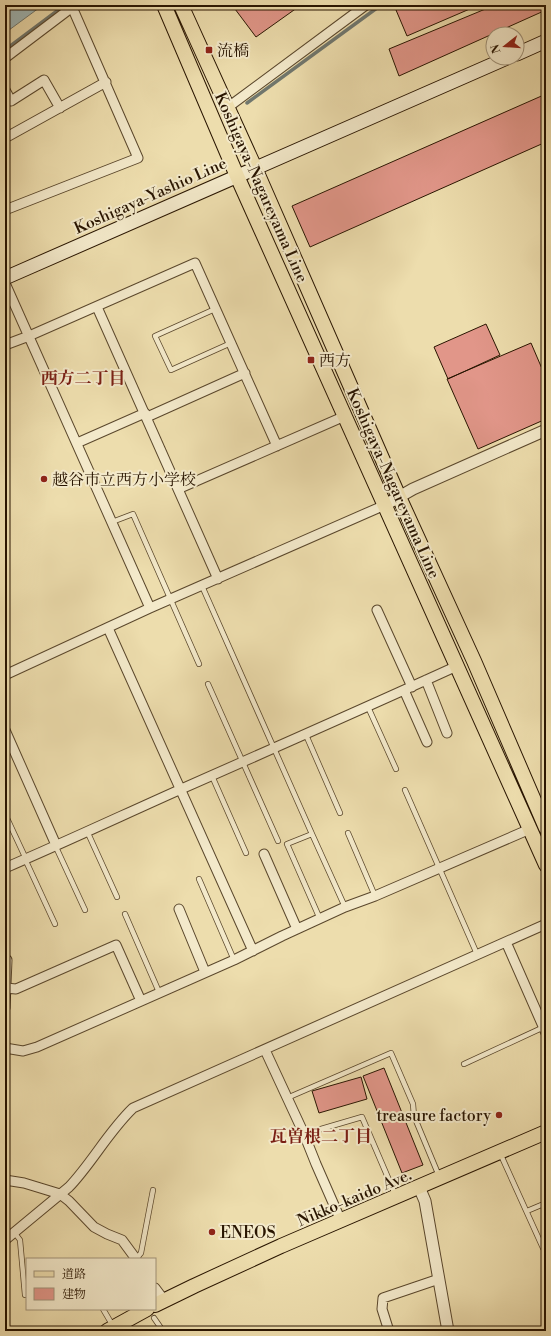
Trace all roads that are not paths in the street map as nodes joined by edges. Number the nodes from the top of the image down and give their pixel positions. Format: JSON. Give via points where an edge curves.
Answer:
{"nodes":[{"id":1,"x":164,"y":5,"type":"edge"},
{"id":2,"x":181,"y":5,"type":"edge"},
{"id":3,"x":366,"y":5,"type":"edge"},
{"id":4,"x":73,"y":6,"type":"edge"},
{"id":5,"x":546,"y":41,"type":"edge"},
{"id":6,"x":525,"y":50,"type":"edge"},
{"id":7,"x":5,"y":58,"type":"edge"},
{"id":8,"x":489,"y":66,"type":"edge"},
{"id":9,"x":106,"y":82,"type":"junction"},
{"id":10,"x":5,"y":90,"type":"edge"},
{"id":11,"x":60,"y":108,"type":"junction"},
{"id":12,"x":227,"y":108,"type":"junction"},
{"id":13,"x":5,"y":138,"type":"edge"},
{"id":14,"x":255,"y":168,"type":"junction"},
{"id":15,"x":237,"y":176,"type":"junction"},
{"id":16,"x":5,"y":210,"type":"edge"},
{"id":17,"x":5,"y":278,"type":"edge"},
{"id":18,"x":5,"y":283,"type":"edge"},
{"id":19,"x":97,"y":306,"type":"junction"},
{"id":20,"x":216,"y":309,"type":"junction"},
{"id":21,"x":29,"y":336,"type":"junction"},
{"id":22,"x":231,"y":343,"type":"junction"},
{"id":23,"x":5,"y":345,"type":"edge"},
{"id":24,"x":245,"y":373,"type":"junction"},
{"id":25,"x":146,"y":415,"type":"junction"},
{"id":26,"x":345,"y":416,"type":"junction"},
{"id":27,"x":546,"y":430,"type":"edge"},
{"id":28,"x":77,"y":443,"type":"junction"},
{"id":29,"x":276,"y":446,"type":"junction"},
{"id":30,"x":178,"y":489,"type":"junction"},
{"id":31,"x":399,"y":497,"type":"junction"},
{"id":32,"x":385,"y":505,"type":"junction"},
{"id":33,"x":112,"y":522,"type":"junction"},
{"id":34,"x":218,"y":579,"type":"junction"},
{"id":35,"x":202,"y":586,"type":"junction"},
{"id":36,"x":171,"y":599,"type":"junction"},
{"id":37,"x":150,"y":608,"type":"junction"},
{"id":38,"x":377,"y":610,"type":"dead end"},
{"id":39,"x":108,"y":628,"type":"junction"},
{"id":40,"x":199,"y":664,"type":"dead end"},
{"id":41,"x":457,"y":666,"type":"junction"},
{"id":42,"x":5,"y":674,"type":"edge"},
{"id":43,"x":426,"y":680,"type":"junction"},
{"id":44,"x":208,"y":684,"type":"dead end"},
{"id":45,"x":408,"y":689,"type":"junction"},
{"id":46,"x":368,"y":707,"type":"junction"},
{"id":47,"x":5,"y":730,"type":"edge"},
{"id":48,"x":447,"y":733,"type":"dead end"},
{"id":49,"x":306,"y":735,"type":"junction"},
{"id":50,"x":427,"y":742,"type":"dead end"},
{"id":51,"x":274,"y":748,"type":"junction"},
{"id":52,"x":243,"y":762,"type":"junction"},
{"id":53,"x":396,"y":769,"type":"dead end"},
{"id":54,"x":212,"y":776,"type":"junction"},
{"id":55,"x":181,"y":789,"type":"junction"},
{"id":56,"x":405,"y":790,"type":"dead end"},
{"id":57,"x":340,"y":813,"type":"dead end"},
{"id":58,"x":5,"y":814,"type":"edge"},
{"id":59,"x":545,"y":824,"type":"edge"},
{"id":60,"x":530,"y":829,"type":"junction"},
{"id":61,"x":87,"y":831,"type":"junction"},
{"id":62,"x":348,"y":833,"type":"dead end"},
{"id":63,"x":312,"y":834,"type":"junction"},
{"id":64,"x":278,"y":841,"type":"dead end"},
{"id":65,"x":56,"y":845,"type":"junction"},
{"id":66,"x":246,"y":853,"type":"dead end"},
{"id":67,"x":264,"y":854,"type":"dead end"},
{"id":68,"x":25,"y":859,"type":"junction"},
{"id":69,"x":546,"y":864,"type":"edge"},
{"id":70,"x":5,"y":868,"type":"edge"},
{"id":71,"x":439,"y":868,"type":"junction"},
{"id":72,"x":199,"y":879,"type":"dead end"},
{"id":73,"x":375,"y":896,"type":"junction"},
{"id":74,"x":117,"y":897,"type":"dead end"},
{"id":75,"x":345,"y":907,"type":"junction"},
{"id":76,"x":179,"y":909,"type":"dead end"},
{"id":77,"x":85,"y":910,"type":"dead end"},
{"id":78,"x":125,"y":914,"type":"dead end"},
{"id":79,"x":320,"y":919,"type":"junction"},
{"id":80,"x":54,"y":924,"type":"dead end"},
{"id":81,"x":546,"y":924,"type":"edge"},
{"id":82,"x":297,"y":929,"type":"junction"},
{"id":83,"x":506,"y":942,"type":"junction"},
{"id":84,"x":253,"y":951,"type":"junction"},
{"id":85,"x":477,"y":954,"type":"junction"},
{"id":86,"x":5,"y":959,"type":"edge"},
{"id":87,"x":234,"y":960,"type":"junction"},
{"id":88,"x":206,"y":972,"type":"junction"},
{"id":89,"x":6,"y":974,"type":"edge"},
{"id":90,"x":6,"y":988,"type":"edge"},
{"id":91,"x":159,"y":992,"type":"junction"},
{"id":92,"x":141,"y":1001,"type":"junction"},
{"id":93,"x":5,"y":1008,"type":"edge"},
{"id":94,"x":545,"y":1030,"type":"edge"},
{"id":95,"x":5,"y":1048,"type":"edge"},
{"id":96,"x":264,"y":1050,"type":"junction"},
{"id":97,"x":464,"y":1064,"type":"dead end"},
{"id":98,"x":287,"y":1098,"type":"junction"},
{"id":99,"x":546,"y":1132,"type":"edge"},
{"id":100,"x":304,"y":1134,"type":"junction"},
{"id":101,"x":500,"y":1152,"type":"junction"},
{"id":102,"x":440,"y":1178,"type":"junction"},
{"id":103,"x":5,"y":1180,"type":"edge"},
{"id":104,"x":419,"y":1187,"type":"junction"},
{"id":105,"x":153,"y":1190,"type":"dead end"},
{"id":106,"x":60,"y":1194,"type":"junction"},
{"id":107,"x":396,"y":1197,"type":"junction"},
{"id":108,"x":546,"y":1203,"type":"edge"},
{"id":109,"x":527,"y":1211,"type":"junction"},
{"id":110,"x":341,"y":1221,"type":"junction"},
{"id":111,"x":14,"y":1232,"type":"junction"},
{"id":112,"x":5,"y":1240,"type":"edge"},
{"id":113,"x":543,"y":1248,"type":"dead end"},
{"id":114,"x":135,"y":1258,"type":"edge"},
{"id":115,"x":137,"y":1258,"type":"edge"},
{"id":116,"x":439,"y":1279,"type":"junction"},
{"id":117,"x":26,"y":1295,"type":"edge"},
{"id":118,"x":156,"y":1308,"type":"edge"},
{"id":119,"x":103,"y":1310,"type":"edge"},
{"id":120,"x":151,"y":1310,"type":"edge"},
{"id":121,"x":156,"y":1310,"type":"edge"},
{"id":122,"x":110,"y":1329,"type":"edge"},
{"id":123,"x":163,"y":1331,"type":"edge"},
{"id":124,"x":382,"y":1331,"type":"edge"},
{"id":125,"x":448,"y":1331,"type":"edge"}],
"edges":[{"from":1,"to":15,"type":"main road","name":"Koshigaya-Nagareyama Line"},
{"from":2,"to":12,"type":"main road","name":"Koshigaya-Nagareyama Line"},
{"from":3,"to":12,"type":"street"},
{"from":4,"to":7,"type":"street"},
{"from":4,"to":9,"type":"street"},
{"from":5,"to":6,"type":"main road"},
{"from":8,"to":14,"type":"main road","name":"Koshigaya-Yashio Line"},
{"from":9,"to":11,"type":"street"},
{"from":9,"to":16,"type":"street","via":[[138,158]]},
{"from":10,"to":11,"type":"street","via":[[11,101],[44,80]]},
{"from":11,"to":13,"type":"street"},
{"from":12,"to":14,"type":"main road","name":"Koshigaya-Nagareyama Line"},
{"from":14,"to":15,"type":"main road","name":"Koshigaya-Yashio Line"},
{"from":14,"to":31,"type":"main road","name":"Koshigaya-Nagareyama Line"},
{"from":15,"to":17,"type":"main road","name":"Koshigaya-Yashio Line"},
{"from":15,"to":26,"type":"main road","name":"Koshigaya-Nagareyama Line"},
{"from":18,"to":21,"type":"street"},
{"from":19,"to":20,"type":"street","via":[[195,264]]},
{"from":19,"to":21,"type":"street"},
{"from":19,"to":25,"type":"street"},
{"from":20,"to":22,"type":"street"},
{"from":20,"to":22,"type":"lane","via":[[155,336],[171,370]]},
{"from":21,"to":23,"type":"street"},
{"from":21,"to":28,"type":"street"},
{"from":22,"to":24,"type":"street"},
{"from":24,"to":25,"type":"street"},
{"from":24,"to":29,"type":"street"},
{"from":25,"to":28,"type":"street"},
{"from":25,"to":30,"type":"street"},
{"from":26,"to":29,"type":"street"},
{"from":26,"to":32,"type":"main road","name":"Koshigaya-Nagareyama Line"},
{"from":27,"to":31,"type":"street"},
{"from":28,"to":33,"type":"street"},
{"from":29,"to":30,"type":"street"},
{"from":30,"to":34,"type":"street"},
{"from":31,"to":32,"type":"street"},
{"from":31,"to":59,"type":"main road","name":"Koshigaya-Nagareyama Line"},
{"from":32,"to":34,"type":"street"},
{"from":32,"to":41,"type":"main road","name":"Koshigaya-Nagareyama Line"},
{"from":33,"to":36,"type":"lane","via":[[133,514]]},
{"from":33,"to":37,"type":"street"},
{"from":34,"to":35,"type":"street"},
{"from":35,"to":36,"type":"street"},
{"from":35,"to":51,"type":"lane"},
{"from":36,"to":37,"type":"street"},
{"from":36,"to":40,"type":"lane"},
{"from":37,"to":39,"type":"street"},
{"from":38,"to":45,"type":"street"},
{"from":39,"to":42,"type":"street"},
{"from":39,"to":55,"type":"street"},
{"from":41,"to":43,"type":"street"},
{"from":41,"to":60,"type":"main road","name":"Koshigaya-Nagareyama Line"},
{"from":43,"to":45,"type":"street"},
{"from":43,"to":48,"type":"street"},
{"from":44,"to":52,"type":"lane"},
{"from":45,"to":46,"type":"street"},
{"from":45,"to":50,"type":"street"},
{"from":46,"to":49,"type":"street"},
{"from":46,"to":53,"type":"lane"},
{"from":47,"to":65,"type":"street"},
{"from":49,"to":51,"type":"street"},
{"from":49,"to":57,"type":"lane"},
{"from":51,"to":52,"type":"street"},
{"from":51,"to":63,"type":"lane"},
{"from":52,"to":54,"type":"street"},
{"from":52,"to":64,"type":"lane"},
{"from":54,"to":55,"type":"street"},
{"from":54,"to":66,"type":"lane"},
{"from":55,"to":61,"type":"street"},
{"from":55,"to":84,"type":"street"},
{"from":56,"to":71,"type":"lane"},
{"from":58,"to":68,"type":"lane"},
{"from":60,"to":69,"type":"main road","name":"Koshigaya-Nagareyama Line"},
{"from":60,"to":71,"type":"street"},
{"from":61,"to":65,"type":"street"},
{"from":61,"to":74,"type":"lane"},
{"from":62,"to":73,"type":"lane"},
{"from":63,"to":75,"type":"lane"},
{"from":63,"to":79,"type":"lane","via":[[288,844]]},
{"from":65,"to":68,"type":"street"},
{"from":65,"to":77,"type":"lane"},
{"from":67,"to":82,"type":"street"},
{"from":68,"to":70,"type":"street"},
{"from":68,"to":80,"type":"lane"},
{"from":71,"to":73,"type":"street"},
{"from":71,"to":85,"type":"lane"},
{"from":72,"to":87,"type":"lane"},
{"from":73,"to":75,"type":"street"},
{"from":75,"to":79,"type":"street"},
{"from":76,"to":88,"type":"street"},
{"from":78,"to":91,"type":"lane"},
{"from":79,"to":82,"type":"street"},
{"from":81,"to":83,"type":"street"},
{"from":82,"to":84,"type":"street"},
{"from":83,"to":85,"type":"street"},
{"from":83,"to":94,"type":"street"},
{"from":84,"to":87,"type":"street"},
{"from":85,"to":96,"type":"street"},
{"from":86,"to":89,"type":"street"},
{"from":87,"to":88,"type":"street"},
{"from":88,"to":91,"type":"street"},
{"from":89,"to":90,"type":"street"},
{"from":90,"to":92,"type":"street","via":[[16,989],[116,945]]},
{"from":90,"to":93,"type":"street"},
{"from":91,"to":92,"type":"street"},
{"from":92,"to":95,"type":"street","via":[[37,1047],[23,1051]]},
{"from":94,"to":97,"type":"lane"},
{"from":96,"to":98,"type":"street"},
{"from":96,"to":106,"type":"street","via":[[133,1108],[78,1178]]},
{"from":98,"to":100,"type":"street"},
{"from":98,"to":102,"type":"lane","via":[[391,1053]]},
{"from":99,"to":101,"type":"main road","name":"Nikko-kaido Ave."},
{"from":100,"to":107,"type":"lane","via":[[362,1117]]},
{"from":100,"to":110,"type":"street"},
{"from":101,"to":102,"type":"main road","name":"Nikko-kaido Ave."},
{"from":101,"to":109,"type":"lane"},
{"from":102,"to":104,"type":"main road","name":"Nikko-kaido Ave."},
{"from":103,"to":106,"type":"street"},
{"from":104,"to":107,"type":"main road","name":"Nikko-kaido Ave."},
{"from":104,"to":116,"type":"street","via":[[425,1201]]},
{"from":105,"to":115,"type":"lane","via":[[141,1252]]},
{"from":106,"to":111,"type":"street"},
{"from":106,"to":114,"type":"street","via":[[94,1227],[122,1240]]},
{"from":107,"to":110,"type":"main road","name":"Nikko-kaido Ave."},
{"from":108,"to":109,"type":"lane"},
{"from":109,"to":113,"type":"lane"},
{"from":110,"to":118,"type":"main road","name":"Nikko-kaido Ave.","via":[[266,1253]]},
{"from":111,"to":112,"type":"street"},
{"from":111,"to":117,"type":"lane","via":[[20,1240]]},
{"from":116,"to":124,"type":"street","via":[[383,1298],[382,1309],[388,1328]]},
{"from":116,"to":125,"type":"street"},
{"from":119,"to":122,"type":"lane"},
{"from":120,"to":122,"type":"main road","name":"Nikko-kaido Ave."},
{"from":121,"to":123,"type":"lane"}]}
